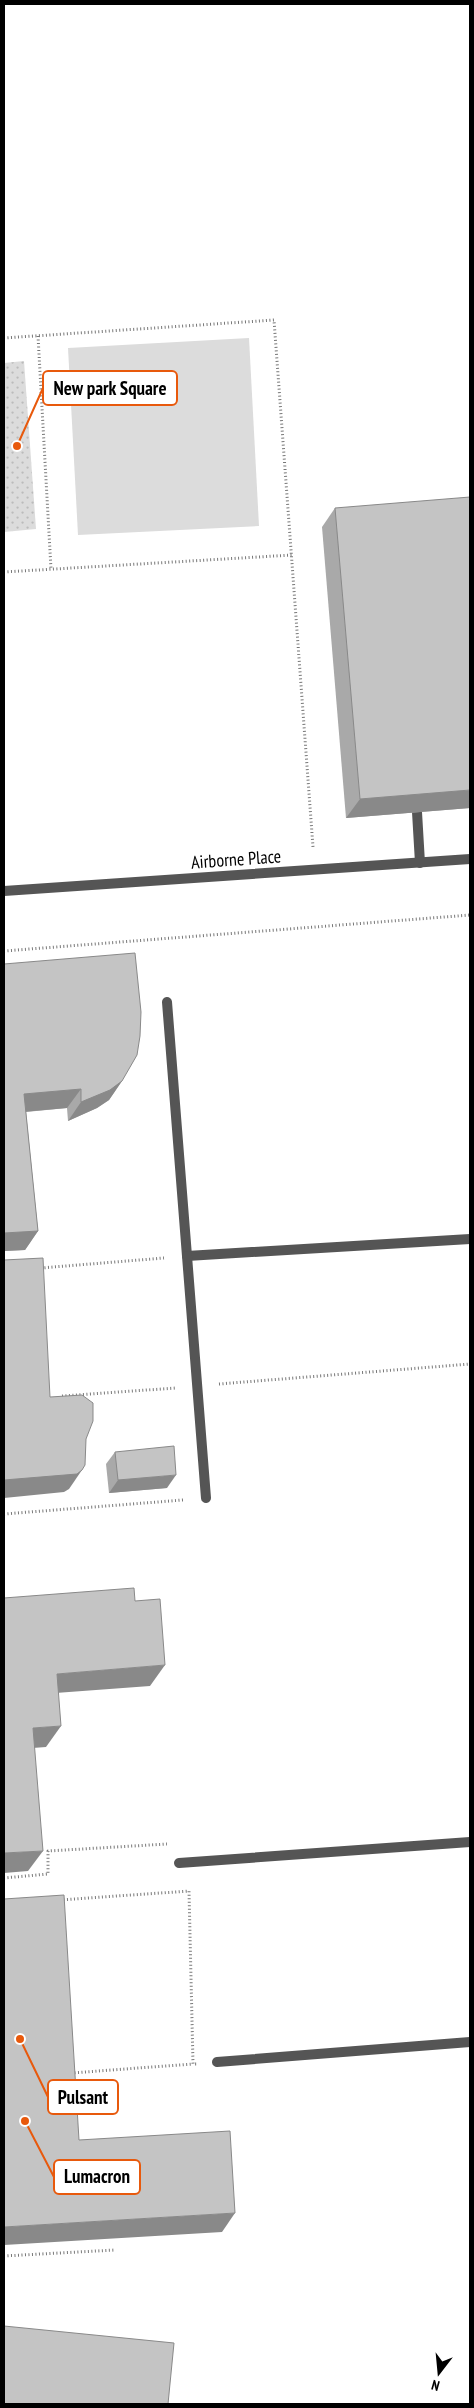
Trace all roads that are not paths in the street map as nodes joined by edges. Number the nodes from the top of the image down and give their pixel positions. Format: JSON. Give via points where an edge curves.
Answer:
{"nodes":[{"id":1,"x":417,"y":812,"type":"edge"},
{"id":2,"x":470,"y":860,"type":"edge"},
{"id":3,"x":420,"y":863,"type":"junction"},
{"id":4,"x":4,"y":891,"type":"edge"},
{"id":5,"x":167,"y":1002,"type":"dead end"},
{"id":6,"x":470,"y":1239,"type":"edge"},
{"id":7,"x":187,"y":1256,"type":"junction"},
{"id":8,"x":206,"y":1498,"type":"road end"},
{"id":9,"x":470,"y":1842,"type":"edge"},
{"id":10,"x":179,"y":1863,"type":"dead end"},
{"id":11,"x":470,"y":2042,"type":"edge"},
{"id":12,"x":217,"y":2062,"type":"road end"}],
"edges":[{"from":1,"to":3,"type":"street"},
{"from":2,"to":3,"type":"street","name":"Airborne Place"},
{"from":3,"to":4,"type":"street","name":"Airborne Place"},
{"from":5,"to":7,"type":"street"},
{"from":6,"to":7,"type":"street"},
{"from":7,"to":8,"type":"street"},
{"from":9,"to":10,"type":"street"},
{"from":11,"to":12,"type":"street"}]}
